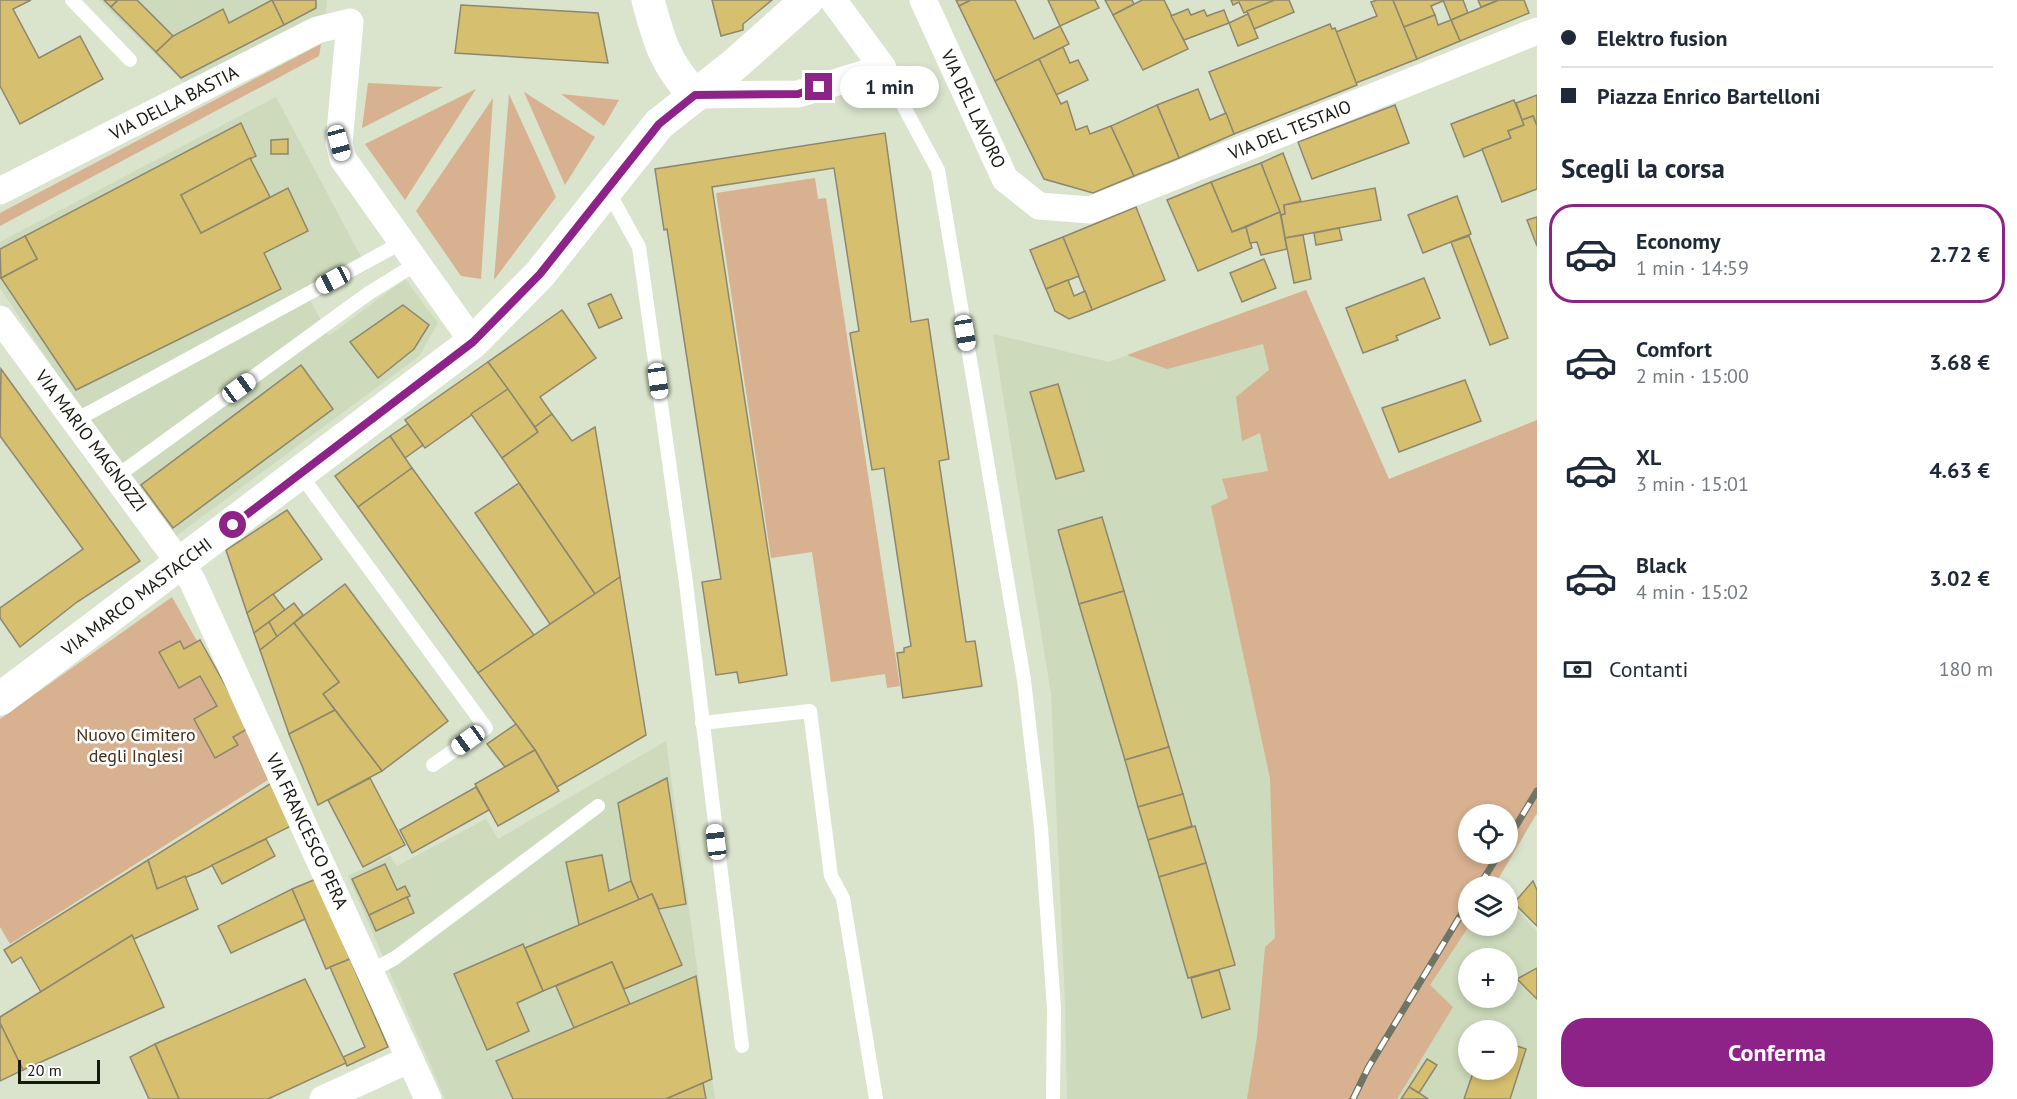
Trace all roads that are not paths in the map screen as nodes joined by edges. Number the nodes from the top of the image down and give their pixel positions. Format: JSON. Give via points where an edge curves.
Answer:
{"nodes":[{"id":1,"x":72,"y":0,"type":"edge"},
{"id":2,"x":648,"y":0,"type":"edge"},
{"id":3,"x":807,"y":0,"type":"edge"},
{"id":4,"x":833,"y":0,"type":"edge"},
{"id":5,"x":923,"y":0,"type":"edge"},
{"id":6,"x":1537,"y":31,"type":"edge"},
{"id":7,"x":130,"y":60,"type":"dead end"},
{"id":8,"x":883,"y":68,"type":"junction"},
{"id":9,"x":695,"y":95,"type":"junction"},
{"id":10,"x":607,"y":189,"type":"junction"},
{"id":11,"x":0,"y":191,"type":"edge"},
{"id":12,"x":1039,"y":206,"type":"joint"},
{"id":13,"x":409,"y":253,"type":"junction"},
{"id":14,"x":0,"y":318,"type":"edge"},
{"id":15,"x":473,"y":342,"type":"junction"},
{"id":16,"x":76,"y":420,"type":"junction"},
{"id":17,"x":300,"y":474,"type":"junction"},
{"id":18,"x":117,"y":477,"type":"junction"},
{"id":19,"x":182,"y":564,"type":"junction"},
{"id":20,"x":3,"y":692,"type":"edge"},
{"id":21,"x":702,"y":723,"type":"junction"},
{"id":22,"x":433,"y":765,"type":"dead end"},
{"id":23,"x":598,"y":806,"type":"dead end"},
{"id":24,"x":371,"y":971,"type":"junction"},
{"id":25,"x":742,"y":1046,"type":"dead end"},
{"id":26,"x":410,"y":1059,"type":"junction"},
{"id":27,"x":323,"y":1099,"type":"edge"},
{"id":28,"x":428,"y":1099,"type":"edge"},
{"id":29,"x":876,"y":1099,"type":"edge"},
{"id":30,"x":1053,"y":1099,"type":"edge"}],
"edges":[{"from":1,"to":7,"type":"lane"},
{"from":2,"to":9,"type":"street","via":[[674,74]]},
{"from":3,"to":9,"type":"street","name":"VIA MARCO MASTACCHI"},
{"from":4,"to":8,"type":"street"},
{"from":5,"to":12,"type":"street","name":"VIA DEL LAVORO","via":[[1005,179]]},
{"from":6,"to":12,"type":"street","name":"VIA DEL TESTAIO","via":[[1090,210]]},
{"from":8,"to":9,"type":"street","via":[[798,94]]},
{"from":8,"to":30,"type":"lane","via":[[938,170],[1024,680],[1044,862],[1054,1008]]},
{"from":9,"to":10,"type":"street","name":"VIA MARCO MASTACCHI","via":[[659,124]]},
{"from":10,"to":15,"type":"street","name":"VIA MARCO MASTACCHI","via":[[540,274]]},
{"from":10,"to":21,"type":"lane","via":[[639,247]]},
{"from":11,"to":13,"type":"street","name":"VIA DELLA BASTIA","via":[[317,30],[350,22],[339,143],[343,159]]},
{"from":13,"to":15,"type":"street"},
{"from":13,"to":16,"type":"lane"},
{"from":13,"to":18,"type":"lane","via":[[369,293]]},
{"from":14,"to":16,"type":"street","name":"VIA MARIO MAGNOZZI"},
{"from":15,"to":17,"type":"street","name":"VIA MARCO MASTACCHI"},
{"from":16,"to":18,"type":"street","name":"VIA MARIO MAGNOZZI"},
{"from":17,"to":19,"type":"street","name":"VIA MARCO MASTACCHI"},
{"from":17,"to":22,"type":"lane","via":[[486,728]]},
{"from":18,"to":19,"type":"street","name":"VIA MARIO MAGNOZZI"},
{"from":19,"to":20,"type":"street","name":"VIA MARCO MASTACCHI"},
{"from":19,"to":24,"type":"street","name":"VIA FRANCESCO PERA"},
{"from":21,"to":25,"type":"lane"},
{"from":21,"to":29,"type":"lane","via":[[810,711],[831,876],[843,898]]},
{"from":23,"to":24,"type":"lane","via":[[395,958]]},
{"from":24,"to":26,"type":"street","name":"VIA FRANCESCO PERA"},
{"from":26,"to":27,"type":"street"},
{"from":26,"to":28,"type":"street","name":"VIA FRANCESCO PERA"}]}
